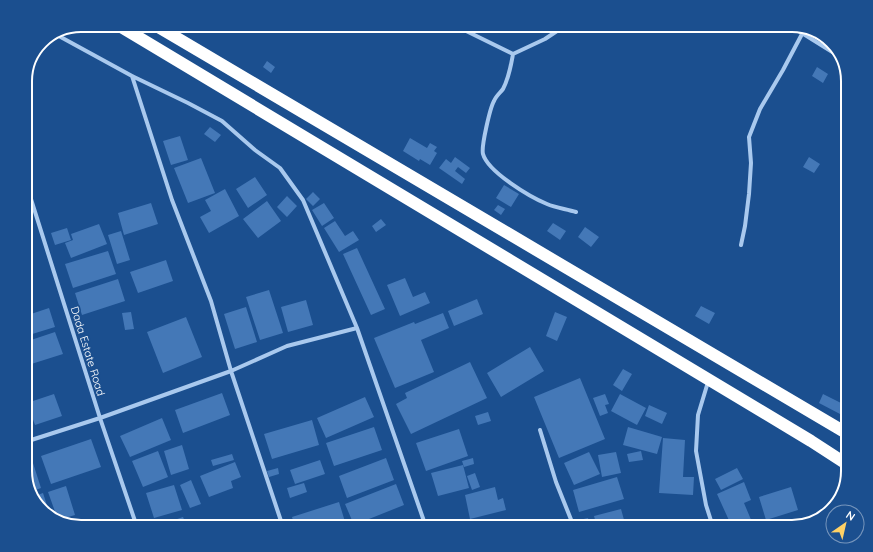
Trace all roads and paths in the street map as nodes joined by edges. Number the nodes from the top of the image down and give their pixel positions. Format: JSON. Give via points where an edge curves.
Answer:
{"nodes":[{"id":1,"x":130,"y":32,"type":"edge"},
{"id":2,"x":167,"y":32,"type":"edge"},
{"id":3,"x":468,"y":32,"type":"edge"},
{"id":4,"x":556,"y":32,"type":"edge"},
{"id":5,"x":799,"y":32,"type":"edge"},
{"id":6,"x":802,"y":34,"type":"junction"},
{"id":7,"x":60,"y":37,"type":"edge"},
{"id":8,"x":831,"y":52,"type":"edge"},
{"id":9,"x":513,"y":54,"type":"junction"},
{"id":10,"x":132,"y":76,"type":"junction"},
{"id":11,"x":32,"y":202,"type":"edge"},
{"id":12,"x":576,"y":212,"type":"dead end"},
{"id":13,"x":741,"y":245,"type":"dead end"},
{"id":14,"x":357,"y":328,"type":"junction"},
{"id":15,"x":231,"y":371,"type":"junction"},
{"id":16,"x":708,"y":380,"type":"junction"},
{"id":17,"x":100,"y":418,"type":"junction"},
{"id":18,"x":540,"y":430,"type":"dead end"},
{"id":19,"x":841,"y":430,"type":"edge"},
{"id":20,"x":32,"y":440,"type":"edge"},
{"id":21,"x":841,"y":461,"type":"edge"},
{"id":22,"x":135,"y":520,"type":"edge"},
{"id":23,"x":281,"y":520,"type":"edge"},
{"id":24,"x":424,"y":520,"type":"edge"},
{"id":25,"x":571,"y":520,"type":"edge"},
{"id":26,"x":711,"y":520,"type":"edge"}],
"edges":[{"from":1,"to":16,"type":"highway"},
{"from":2,"to":19,"type":"highway"},
{"from":3,"to":9,"type":"street"},
{"from":4,"to":9,"type":"street"},
{"from":5,"to":6,"type":"street"},
{"from":6,"to":8,"type":"street"},
{"from":6,"to":13,"type":"street","via":[[760,109],[749,138],[749,194]]},
{"from":7,"to":10,"type":"street"},
{"from":9,"to":12,"type":"street","via":[[509,75],[494,101],[483,144],[486,161],[515,187],[547,204]]},
{"from":10,"to":14,"type":"street","via":[[222,121],[280,168],[303,200]]},
{"from":10,"to":15,"type":"street","via":[[172,200],[211,301]]},
{"from":11,"to":17,"type":"street","name":"Dada Estate Road"},
{"from":14,"to":15,"type":"street","via":[[287,346]]},
{"from":14,"to":24,"type":"street"},
{"from":15,"to":17,"type":"street"},
{"from":15,"to":23,"type":"street"},
{"from":16,"to":21,"type":"highway"},
{"from":16,"to":26,"type":"street","via":[[698,415],[696,451]]},
{"from":17,"to":20,"type":"street"},
{"from":17,"to":22,"type":"street","name":"Dada Estate Road"},
{"from":18,"to":25,"type":"street"}]}
